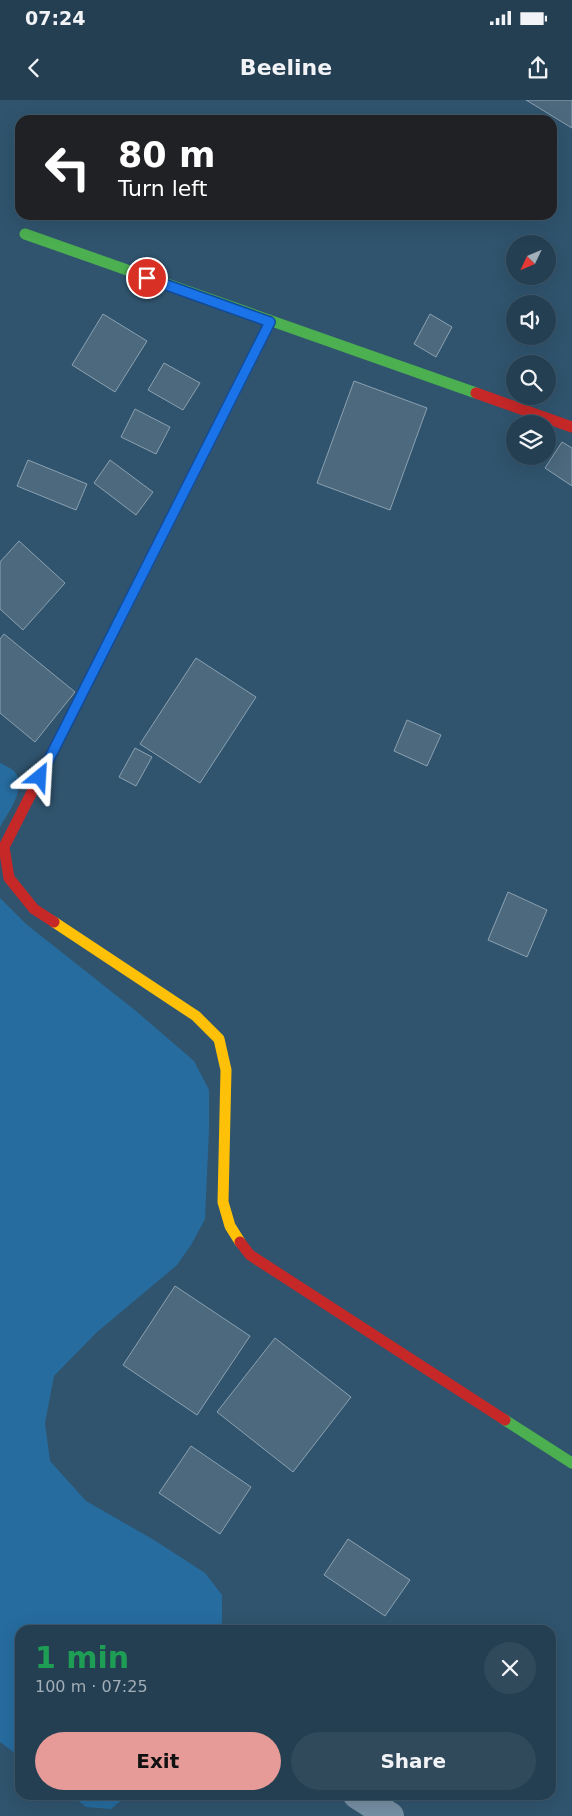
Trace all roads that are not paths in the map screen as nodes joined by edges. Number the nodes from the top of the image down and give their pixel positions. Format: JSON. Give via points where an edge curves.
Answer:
{"nodes":[{"id":1,"x":25,"y":234,"type":"dead end"},
{"id":2,"x":270,"y":322,"type":"junction"},
{"id":3,"x":572,"y":427,"type":"edge"},
{"id":4,"x":572,"y":1464,"type":"edge"},
{"id":5,"x":366,"y":1800,"type":"edge"},
{"id":6,"x":390,"y":1816,"type":"edge"}],
"edges":[{"from":1,"to":2,"type":"street"},
{"from":2,"to":3,"type":"street"},
{"from":2,"to":4,"type":"street","via":[[4,847],[9,878],[34,909],[196,1016],[219,1039],[226,1070],[223,1211],[233,1236],[250,1256]]},
{"from":5,"to":6,"type":"street"}]}
